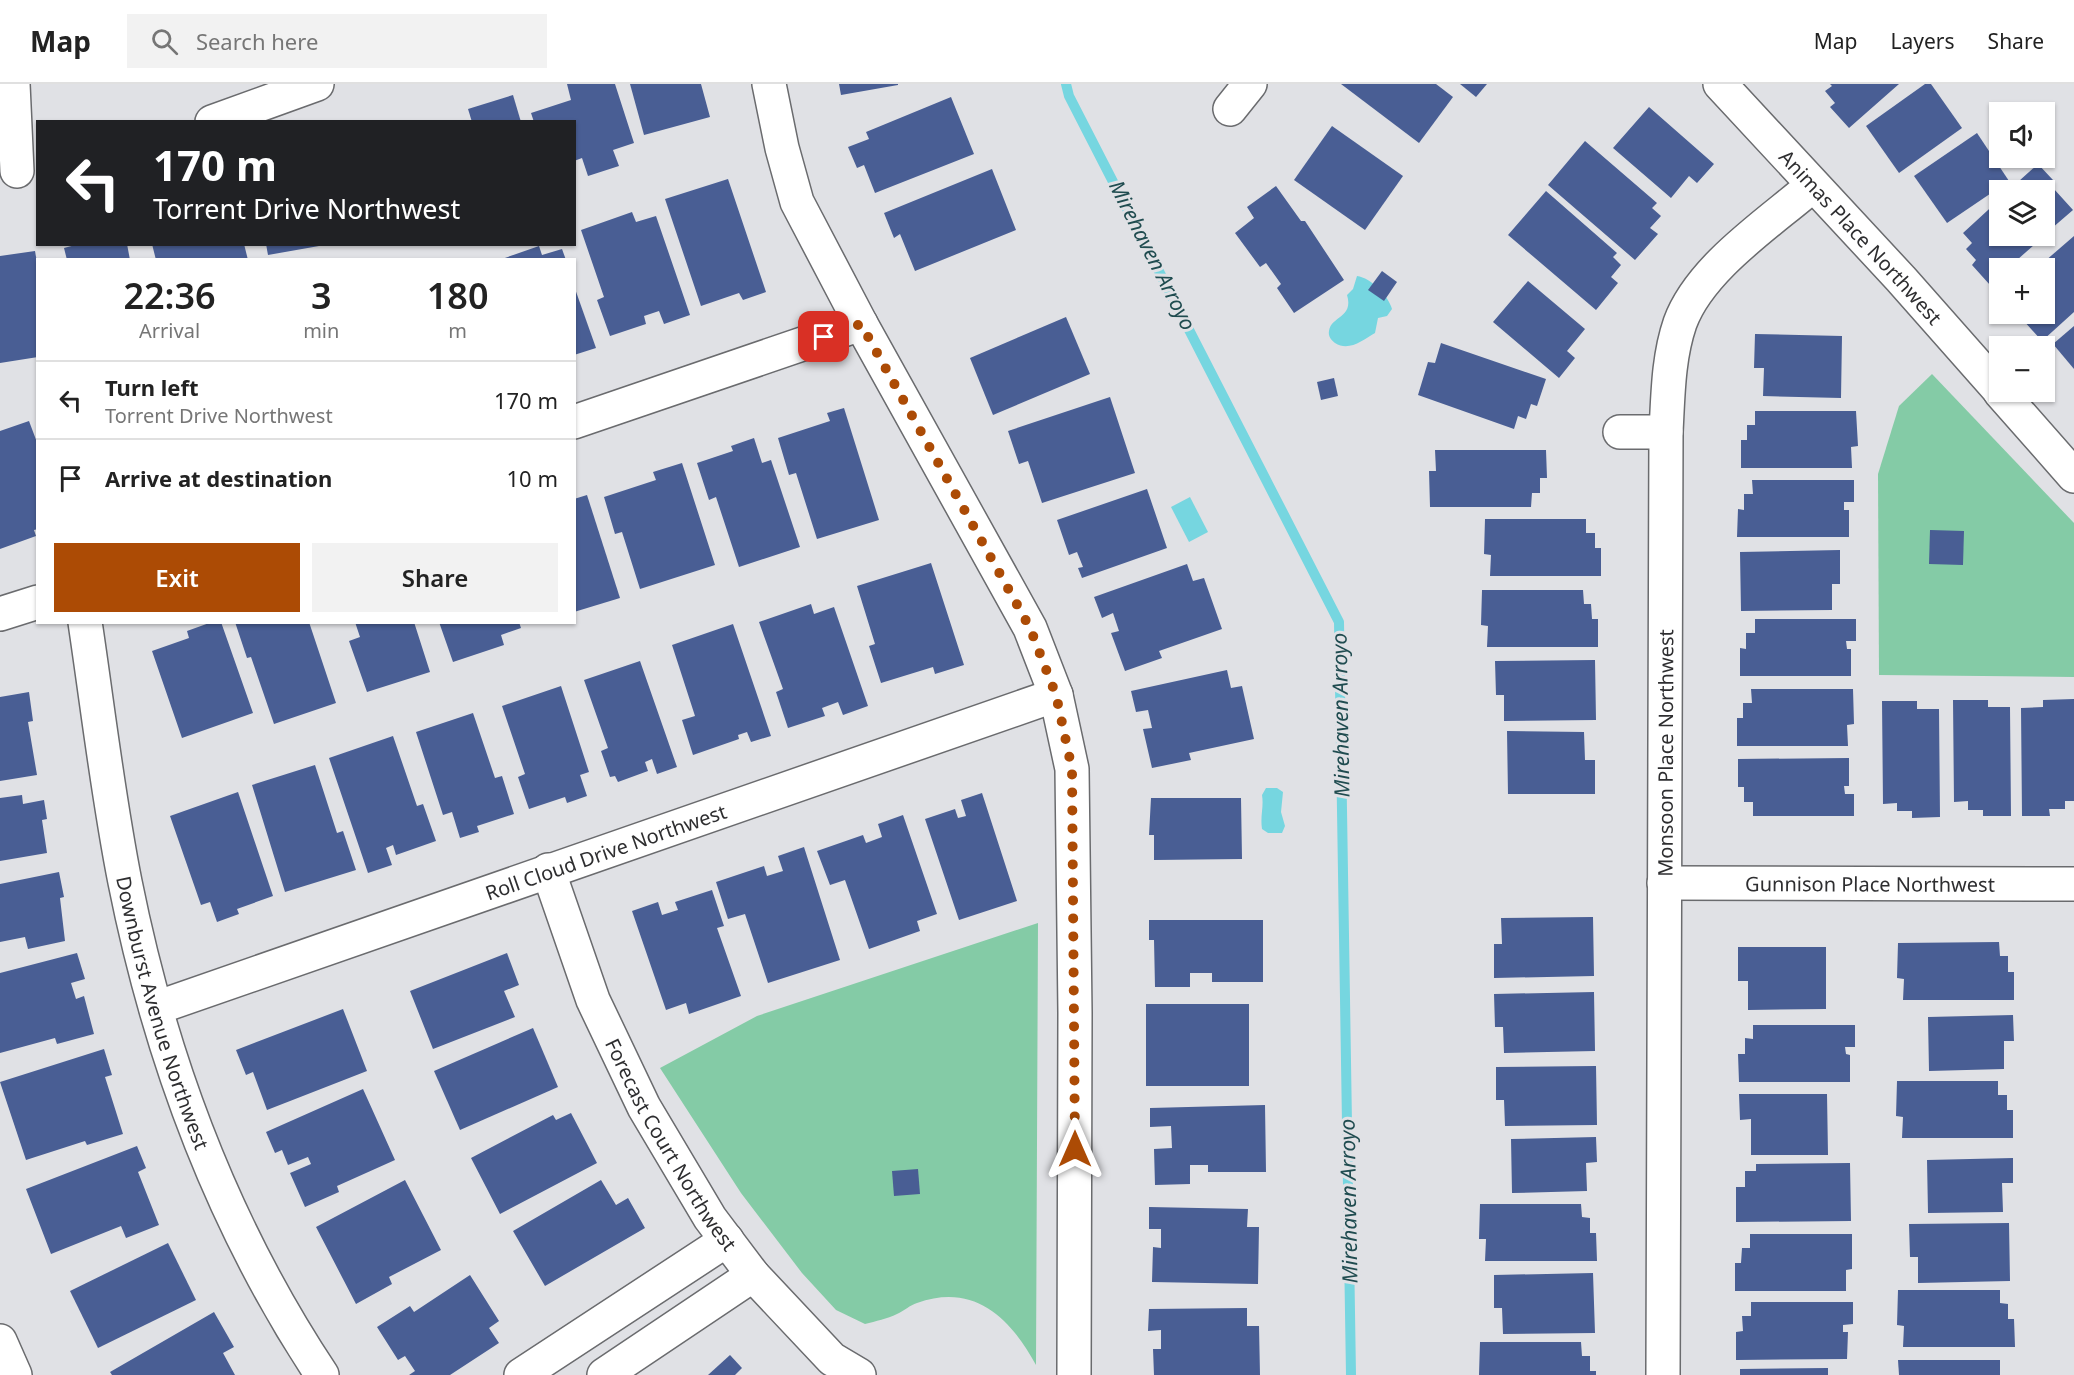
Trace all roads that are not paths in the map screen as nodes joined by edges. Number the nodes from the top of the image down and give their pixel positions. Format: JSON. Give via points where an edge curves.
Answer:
{"nodes":[{"id":1,"x":13,"y":84,"type":"edge"},
{"id":2,"x":317,"y":84,"type":"edge"},
{"id":3,"x":769,"y":84,"type":"edge"},
{"id":4,"x":1250,"y":84,"type":"edge"},
{"id":5,"x":1720,"y":84,"type":"edge"},
{"id":6,"x":1230,"y":109,"type":"dead end"},
{"id":7,"x":218,"y":120,"type":"edge"},
{"id":8,"x":18,"y":171,"type":"edge"},
{"id":9,"x":1812,"y":186,"type":"junction"},
{"id":10,"x":861,"y":324,"type":"junction"},
{"id":11,"x":1989,"y":379,"type":"edge"},
{"id":12,"x":2010,"y":402,"type":"edge"},
{"id":13,"x":576,"y":421,"type":"edge"},
{"id":14,"x":1620,"y":432,"type":"dead end"},
{"id":15,"x":1666,"y":432,"type":"junction"},
{"id":16,"x":2074,"y":476,"type":"edge"},
{"id":17,"x":36,"y":603,"type":"edge"},
{"id":18,"x":0,"y":614,"type":"edge"},
{"id":19,"x":85,"y":624,"type":"edge"},
{"id":20,"x":1056,"y":695,"type":"junction"},
{"id":21,"x":548,"y":870,"type":"junction"},
{"id":22,"x":1664,"y":883,"type":"junction"},
{"id":23,"x":2074,"y":884,"type":"edge"},
{"id":24,"x":156,"y":1008,"type":"junction"},
{"id":25,"x":727,"y":1240,"type":"junction"},
{"id":26,"x":753,"y":1275,"type":"junction"},
{"id":27,"x":0,"y":1341,"type":"edge"},
{"id":28,"x":15,"y":1375,"type":"edge"},
{"id":29,"x":322,"y":1375,"type":"edge"},
{"id":30,"x":521,"y":1375,"type":"edge"},
{"id":31,"x":604,"y":1375,"type":"edge"},
{"id":32,"x":859,"y":1375,"type":"edge"},
{"id":33,"x":1074,"y":1375,"type":"edge"},
{"id":34,"x":1663,"y":1375,"type":"edge"}],
"edges":[{"from":1,"to":8,"type":"street"},
{"from":2,"to":7,"type":"street"},
{"from":3,"to":10,"type":"street","via":[[797,202]]},
{"from":4,"to":6,"type":"street"},
{"from":5,"to":9,"type":"street","name":"Animas Place Northwest"},
{"from":9,"to":11,"type":"street","name":"Animas Place Northwest"},
{"from":9,"to":15,"type":"street","name":"Monsoon Place Northwest","via":[[1736,251],[1700,288],[1681,322],[1671,362]]},
{"from":10,"to":13,"type":"street"},
{"from":10,"to":20,"type":"street","via":[[1030,628]]},
{"from":12,"to":16,"type":"street","name":"Animas Place Northwest"},
{"from":14,"to":15,"type":"street"},
{"from":15,"to":22,"type":"street","name":"Monsoon Place Northwest"},
{"from":17,"to":18,"type":"street"},
{"from":19,"to":24,"type":"street","name":"Downburst Avenue Northwest","via":[[125,882]]},
{"from":20,"to":21,"type":"street","name":"Roll Cloud Drive Northwest"},
{"from":20,"to":33,"type":"street","via":[[1072,769]]},
{"from":21,"to":24,"type":"street","name":"Roll Cloud Drive Northwest"},
{"from":21,"to":25,"type":"street","name":"Forecast Court Northwest","via":[[592,1000],[644,1107]]},
{"from":22,"to":23,"type":"street","name":"Gunnison Place Northwest"},
{"from":22,"to":34,"type":"street","name":"Monsoon Place Northwest"},
{"from":24,"to":29,"type":"street","name":"Downburst Avenue Northwest","via":[[192,1120],[239,1233]]},
{"from":25,"to":26,"type":"street","name":"Forecast Court Northwest"},
{"from":25,"to":30,"type":"street"},
{"from":26,"to":31,"type":"street"},
{"from":26,"to":32,"type":"street","name":"Forecast Court Northwest","via":[[832,1359]]},
{"from":27,"to":28,"type":"street"}]}
